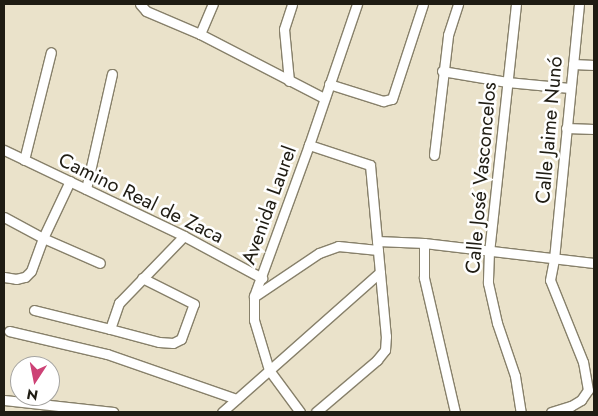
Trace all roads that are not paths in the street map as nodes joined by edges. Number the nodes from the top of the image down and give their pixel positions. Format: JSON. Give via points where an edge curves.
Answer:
{"nodes":[{"id":1,"x":139,"y":4,"type":"edge"},
{"id":2,"x":212,"y":4,"type":"edge"},
{"id":3,"x":292,"y":4,"type":"edge"},
{"id":4,"x":357,"y":4,"type":"edge"},
{"id":5,"x":424,"y":4,"type":"edge"},
{"id":6,"x":458,"y":4,"type":"edge"},
{"id":7,"x":516,"y":4,"type":"edge"},
{"id":8,"x":579,"y":4,"type":"edge"},
{"id":9,"x":200,"y":34,"type":"junction"},
{"id":10,"x":50,"y":52,"type":"dead end"},
{"id":11,"x":573,"y":64,"type":"junction"},
{"id":12,"x":594,"y":65,"type":"edge"},
{"id":13,"x":442,"y":71,"type":"junction"},
{"id":14,"x":112,"y":74,"type":"dead end"},
{"id":15,"x":289,"y":81,"type":"junction"},
{"id":16,"x":507,"y":82,"type":"junction"},
{"id":17,"x":329,"y":84,"type":"junction"},
{"id":18,"x":570,"y":88,"type":"junction"},
{"id":19,"x":324,"y":98,"type":"junction"},
{"id":20,"x":566,"y":128,"type":"junction"},
{"id":21,"x":594,"y":130,"type":"edge"},
{"id":22,"x":310,"y":145,"type":"junction"},
{"id":23,"x":4,"y":150,"type":"edge"},
{"id":24,"x":434,"y":155,"type":"dead end"},
{"id":25,"x":24,"y":160,"type":"junction"},
{"id":26,"x":70,"y":182,"type":"junction"},
{"id":27,"x":86,"y":189,"type":"junction"},
{"id":28,"x":4,"y":217,"type":"edge"},
{"id":29,"x":184,"y":236,"type":"junction"},
{"id":30,"x":43,"y":238,"type":"junction"},
{"id":31,"x":424,"y":242,"type":"junction"},
{"id":32,"x":377,"y":245,"type":"junction"},
{"id":33,"x":489,"y":251,"type":"junction"},
{"id":34,"x":554,"y":259,"type":"junction"},
{"id":35,"x":100,"y":263,"type":"dead end"},
{"id":36,"x":594,"y":263,"type":"edge"},
{"id":37,"x":380,"y":272,"type":"junction"},
{"id":38,"x":4,"y":277,"type":"edge"},
{"id":39,"x":142,"y":278,"type":"junction"},
{"id":40,"x":262,"y":278,"type":"junction"},
{"id":41,"x":254,"y":296,"type":"junction"},
{"id":42,"x":34,"y":310,"type":"dead end"},
{"id":43,"x":110,"y":330,"type":"junction"},
{"id":44,"x":9,"y":331,"type":"dead end"},
{"id":45,"x":269,"y":370,"type":"junction"},
{"id":46,"x":236,"y":399,"type":"junction"},
{"id":47,"x":4,"y":400,"type":"edge"},
{"id":48,"x":113,"y":412,"type":"edge"},
{"id":49,"x":222,"y":412,"type":"edge"},
{"id":50,"x":300,"y":412,"type":"edge"},
{"id":51,"x":316,"y":412,"type":"edge"},
{"id":52,"x":456,"y":412,"type":"edge"},
{"id":53,"x":522,"y":412,"type":"edge"},
{"id":54,"x":551,"y":412,"type":"edge"}],
"edges":[{"from":1,"to":9,"type":"street","via":[[146,11]]},
{"from":2,"to":9,"type":"street"},
{"from":3,"to":15,"type":"street","via":[[284,30]]},
{"from":4,"to":17,"type":"street","name":"Avenida Laurel"},
{"from":5,"to":17,"type":"street","via":[[389,102]]},
{"from":6,"to":13,"type":"street","via":[[448,35]]},
{"from":7,"to":16,"type":"street","name":"Calle José Vasconcelos"},
{"from":8,"to":11,"type":"street","name":"Calle Jaime Nunó"},
{"from":9,"to":15,"type":"street"},
{"from":10,"to":25,"type":"street"},
{"from":11,"to":12,"type":"street"},
{"from":11,"to":18,"type":"street","name":"Calle Jaime Nunó"},
{"from":13,"to":16,"type":"street"},
{"from":13,"to":24,"type":"street"},
{"from":14,"to":27,"type":"street"},
{"from":15,"to":19,"type":"street"},
{"from":16,"to":18,"type":"street"},
{"from":16,"to":33,"type":"street","name":"Calle José Vasconcelos"},
{"from":17,"to":19,"type":"street","name":"Avenida Laurel"},
{"from":18,"to":20,"type":"street","name":"Calle Jaime Nunó"},
{"from":19,"to":22,"type":"street","name":"Avenida Laurel"},
{"from":20,"to":21,"type":"street"},
{"from":20,"to":34,"type":"street","name":"Calle Jaime Nunó"},
{"from":22,"to":32,"type":"street","via":[[370,165]]},
{"from":22,"to":40,"type":"street","name":"Avenida Laurel"},
{"from":23,"to":25,"type":"street","name":"Camino Real de Zaca"},
{"from":25,"to":26,"type":"street","name":"Camino Real de Zaca"},
{"from":26,"to":27,"type":"street","name":"Camino Real de Zaca"},
{"from":26,"to":30,"type":"street"},
{"from":27,"to":29,"type":"street","name":"Camino Real de Zaca"},
{"from":28,"to":30,"type":"street"},
{"from":29,"to":39,"type":"street"},
{"from":29,"to":40,"type":"street","name":"Camino Real de Zaca"},
{"from":30,"to":35,"type":"street"},
{"from":30,"to":38,"type":"street","via":[[31,271],[25,277]]},
{"from":31,"to":32,"type":"street"},
{"from":31,"to":33,"type":"street"},
{"from":31,"to":52,"type":"street","via":[[424,278]]},
{"from":32,"to":37,"type":"street"},
{"from":32,"to":41,"type":"street","via":[[338,246],[319,253]]},
{"from":33,"to":34,"type":"street"},
{"from":33,"to":53,"type":"street","name":"Calle José Vasconcelos","via":[[488,283]]},
{"from":34,"to":36,"type":"street"},
{"from":34,"to":54,"type":"street","via":[[550,280],[583,362],[588,390],[576,403]]},
{"from":37,"to":45,"type":"street"},
{"from":37,"to":51,"type":"street","via":[[386,350]]},
{"from":39,"to":43,"type":"street","via":[[119,303]]},
{"from":39,"to":43,"type":"street","via":[[194,304],[181,339],[173,343],[159,342]]},
{"from":40,"to":41,"type":"street","name":"Avenida Laurel"},
{"from":41,"to":45,"type":"street","name":"Avenida Laurel","via":[[254,320]]},
{"from":42,"to":43,"type":"street"},
{"from":44,"to":46,"type":"street","via":[[107,354]]},
{"from":45,"to":46,"type":"street"},
{"from":45,"to":50,"type":"street","name":"Avenida Laurel"},
{"from":46,"to":49,"type":"street"},
{"from":47,"to":48,"type":"street"}]}
